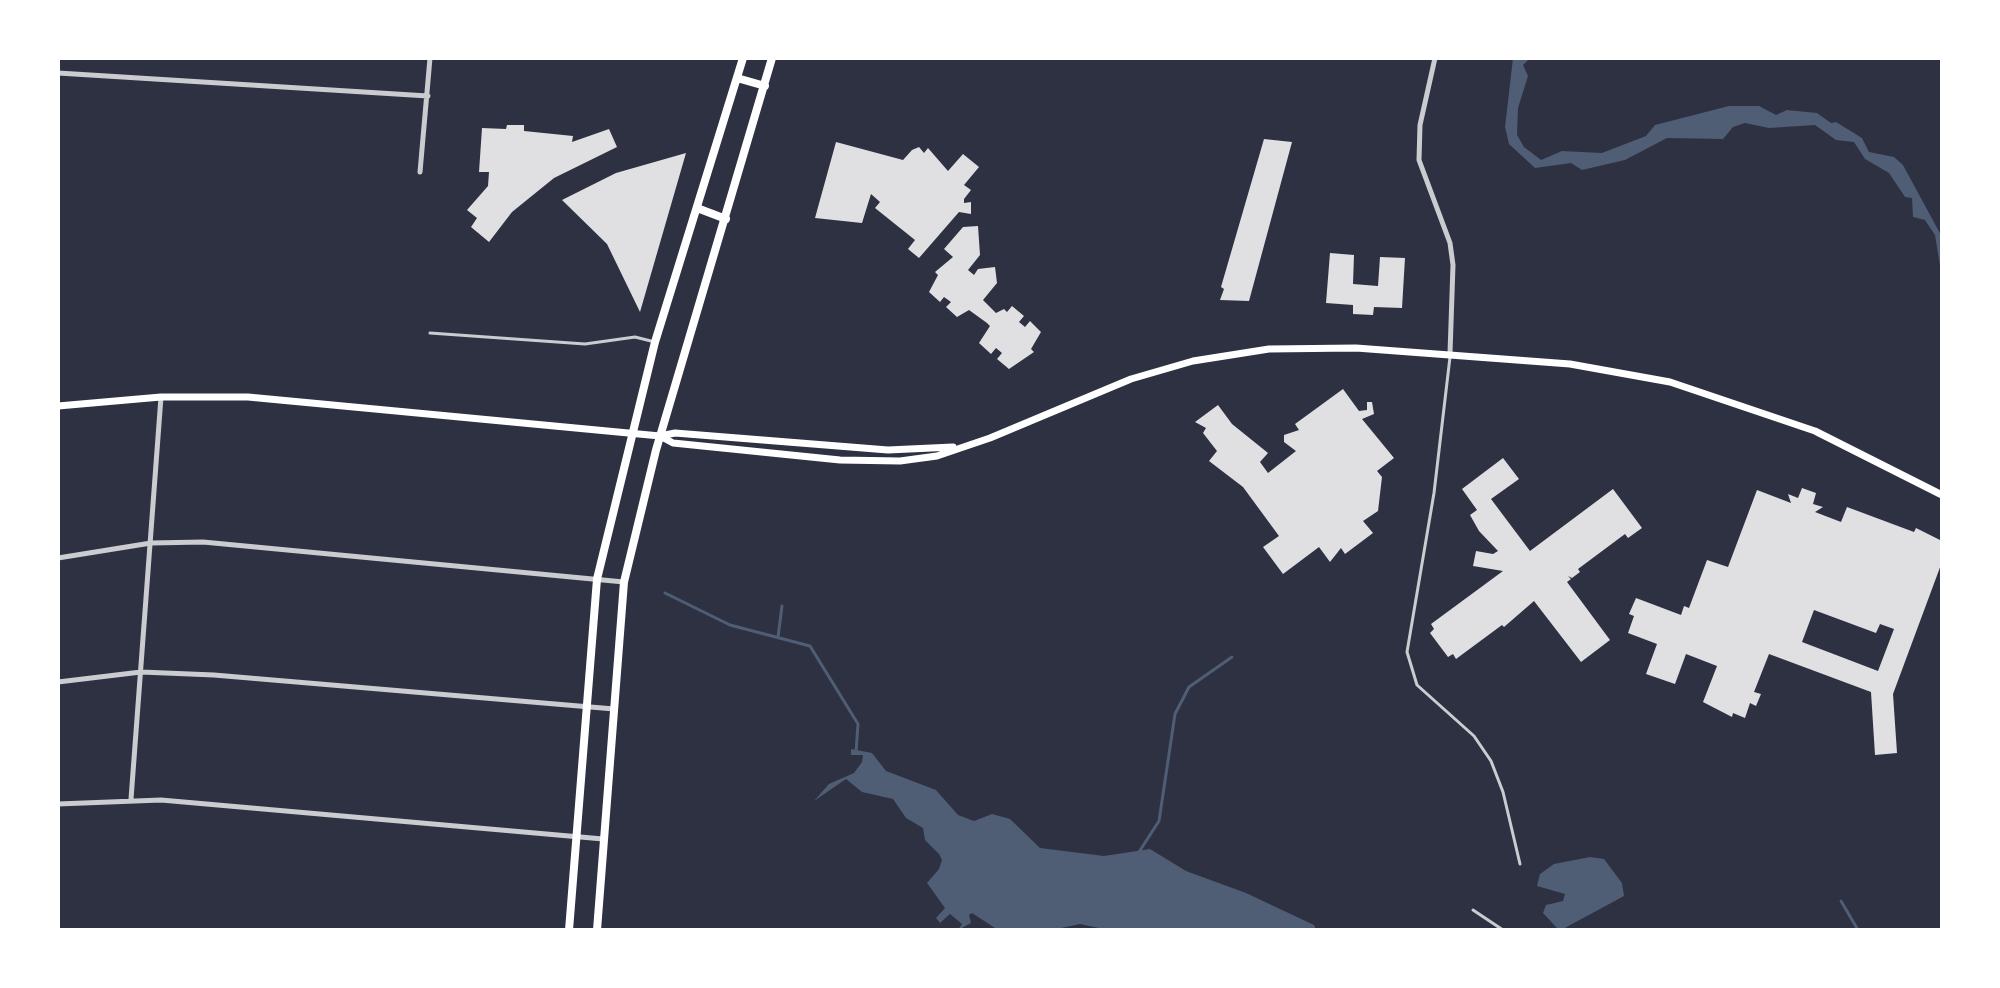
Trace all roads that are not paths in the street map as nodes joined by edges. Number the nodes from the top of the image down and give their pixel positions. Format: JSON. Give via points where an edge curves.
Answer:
{"nodes":[{"id":1,"x":430,"y":58,"type":"edge"},
{"id":2,"x":743,"y":58,"type":"edge"},
{"id":3,"x":772,"y":58,"type":"edge"},
{"id":4,"x":1435,"y":58,"type":"edge"},
{"id":5,"x":58,"y":73,"type":"edge"},
{"id":6,"x":737,"y":78,"type":"junction"},
{"id":7,"x":765,"y":86,"type":"junction"},
{"id":8,"x":428,"y":96,"type":"junction"},
{"id":9,"x":420,"y":172,"type":"dead end"},
{"id":10,"x":697,"y":208,"type":"junction"},
{"id":11,"x":726,"y":219,"type":"junction"},
{"id":12,"x":430,"y":333,"type":"dead end"},
{"id":13,"x":655,"y":342,"type":"junction"},
{"id":14,"x":1450,"y":353,"type":"junction"},
{"id":15,"x":161,"y":397,"type":"junction"},
{"id":16,"x":58,"y":406,"type":"edge"},
{"id":17,"x":633,"y":433,"type":"junction"},
{"id":18,"x":660,"y":436,"type":"junction"},
{"id":19,"x":959,"y":447,"type":"junction"},
{"id":20,"x":1942,"y":495,"type":"edge"},
{"id":21,"x":151,"y":543,"type":"junction"},
{"id":22,"x":58,"y":558,"type":"edge"},
{"id":23,"x":597,"y":579,"type":"junction"},
{"id":24,"x":624,"y":582,"type":"junction"},
{"id":25,"x":141,"y":672,"type":"junction"},
{"id":26,"x":58,"y":682,"type":"edge"},
{"id":27,"x":585,"y":707,"type":"junction"},
{"id":28,"x":614,"y":709,"type":"junction"},
{"id":29,"x":131,"y":799,"type":"junction"},
{"id":30,"x":58,"y":804,"type":"edge"},
{"id":31,"x":575,"y":837,"type":"junction"},
{"id":32,"x":603,"y":840,"type":"junction"},
{"id":33,"x":1520,"y":864,"type":"dead end"},
{"id":34,"x":1473,"y":910,"type":"dead end"},
{"id":35,"x":569,"y":930,"type":"edge"},
{"id":36,"x":597,"y":930,"type":"edge"},
{"id":37,"x":1503,"y":930,"type":"edge"}],
"edges":[{"from":1,"to":8,"type":"street"},
{"from":2,"to":6,"type":"main road"},
{"from":3,"to":7,"type":"main road"},
{"from":4,"to":14,"type":"street","via":[[1420,125],[1419,160],[1450,243]]},
{"from":5,"to":8,"type":"street"},
{"from":6,"to":7,"type":"main road"},
{"from":6,"to":10,"type":"main road"},
{"from":7,"to":11,"type":"main road"},
{"from":8,"to":9,"type":"street"},
{"from":10,"to":11,"type":"main road"},
{"from":10,"to":13,"type":"main road"},
{"from":11,"to":18,"type":"main road"},
{"from":12,"to":13,"type":"lane","via":[[585,344],[635,337]]},
{"from":13,"to":17,"type":"main road"},
{"from":14,"to":19,"type":"main road","via":[[1313,347],[1193,361],[1143,375]]},
{"from":14,"to":20,"type":"main road","via":[[1619,370],[1711,394],[1843,443]]},
{"from":14,"to":33,"type":"lane","via":[[1434,493],[1407,652],[1417,685],[1474,736],[1491,761]]},
{"from":15,"to":16,"type":"main road"},
{"from":15,"to":17,"type":"main road","via":[[319,401]]},
{"from":15,"to":21,"type":"street"},
{"from":17,"to":18,"type":"main road"},
{"from":17,"to":23,"type":"main road"},
{"from":18,"to":19,"type":"main road","via":[[888,450]]},
{"from":18,"to":19,"type":"main road","via":[[673,443],[860,461],[937,456]]},
{"from":18,"to":24,"type":"main road"},
{"from":21,"to":22,"type":"street"},
{"from":21,"to":23,"type":"street","via":[[237,544]]},
{"from":21,"to":25,"type":"street"},
{"from":23,"to":24,"type":"street"},
{"from":23,"to":27,"type":"main road"},
{"from":24,"to":28,"type":"main road"},
{"from":25,"to":26,"type":"street"},
{"from":25,"to":27,"type":"street"},
{"from":25,"to":29,"type":"street"},
{"from":27,"to":28,"type":"street"},
{"from":27,"to":31,"type":"main road"},
{"from":28,"to":32,"type":"main road"},
{"from":29,"to":30,"type":"street"},
{"from":29,"to":31,"type":"street"},
{"from":31,"to":32,"type":"street"},
{"from":31,"to":35,"type":"main road"},
{"from":32,"to":36,"type":"main road"},
{"from":34,"to":37,"type":"lane"}]}
